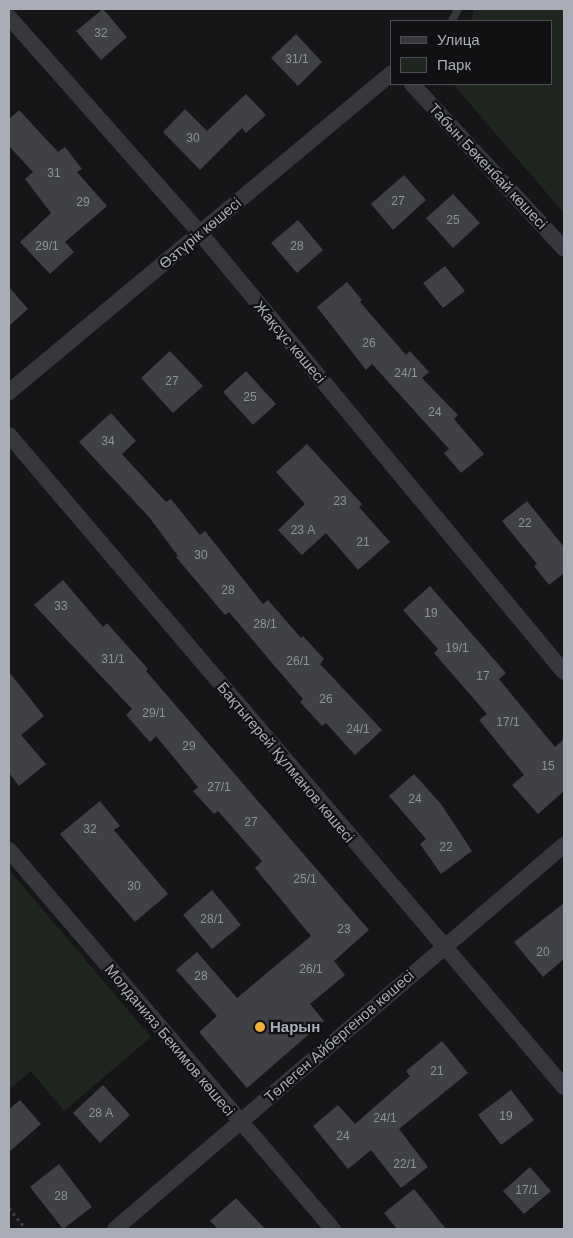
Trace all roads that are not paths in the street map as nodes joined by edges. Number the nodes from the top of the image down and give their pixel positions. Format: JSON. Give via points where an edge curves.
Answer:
{"nodes":[{"id":1,"x":9,"y":17,"type":"edge"},
{"id":2,"x":390,"y":75,"type":"edge"},
{"id":3,"x":413,"y":85,"type":"edge"},
{"id":4,"x":200,"y":233,"type":"junction"},
{"id":5,"x":564,"y":249,"type":"edge"},
{"id":6,"x":9,"y":392,"type":"edge"},
{"id":7,"x":9,"y":435,"type":"edge"},
{"id":8,"x":564,"y":672,"type":"edge"},
{"id":9,"x":564,"y":845,"type":"edge"},
{"id":10,"x":9,"y":850,"type":"edge"},
{"id":11,"x":442,"y":947,"type":"junction"},
{"id":12,"x":564,"y":1087,"type":"edge"},
{"id":13,"x":239,"y":1122,"type":"junction"},
{"id":14,"x":115,"y":1229,"type":"edge"},
{"id":15,"x":333,"y":1229,"type":"edge"}],
"edges":[{"from":1,"to":4,"type":"street","name":"Жақсұс көшесі"},
{"from":2,"to":4,"type":"street","name":"Өзтүрік көшесі"},
{"from":3,"to":5,"type":"street","name":"Табын Бөкенбай көшесі"},
{"from":4,"to":6,"type":"street","name":"Өзтүрік көшесі"},
{"from":4,"to":8,"type":"street","name":"Жақсұс көшесі"},
{"from":7,"to":11,"type":"street","name":"Бақтыгерей Құлманов көшесі"},
{"from":9,"to":11,"type":"street","name":"Төлеген Айбергенов көшесі"},
{"from":10,"to":13,"type":"street","name":"Молданияз Бекимов көшесі"},
{"from":11,"to":12,"type":"street","name":"Бақтыгерей Құлманов көшесі"},
{"from":11,"to":13,"type":"street","name":"Төлеген Айбергенов көшесі"},
{"from":13,"to":14,"type":"street","name":"Төлеген Айбергенов көшесі"},
{"from":13,"to":15,"type":"street","name":"Молданияз Бекимов көшесі"}]}
